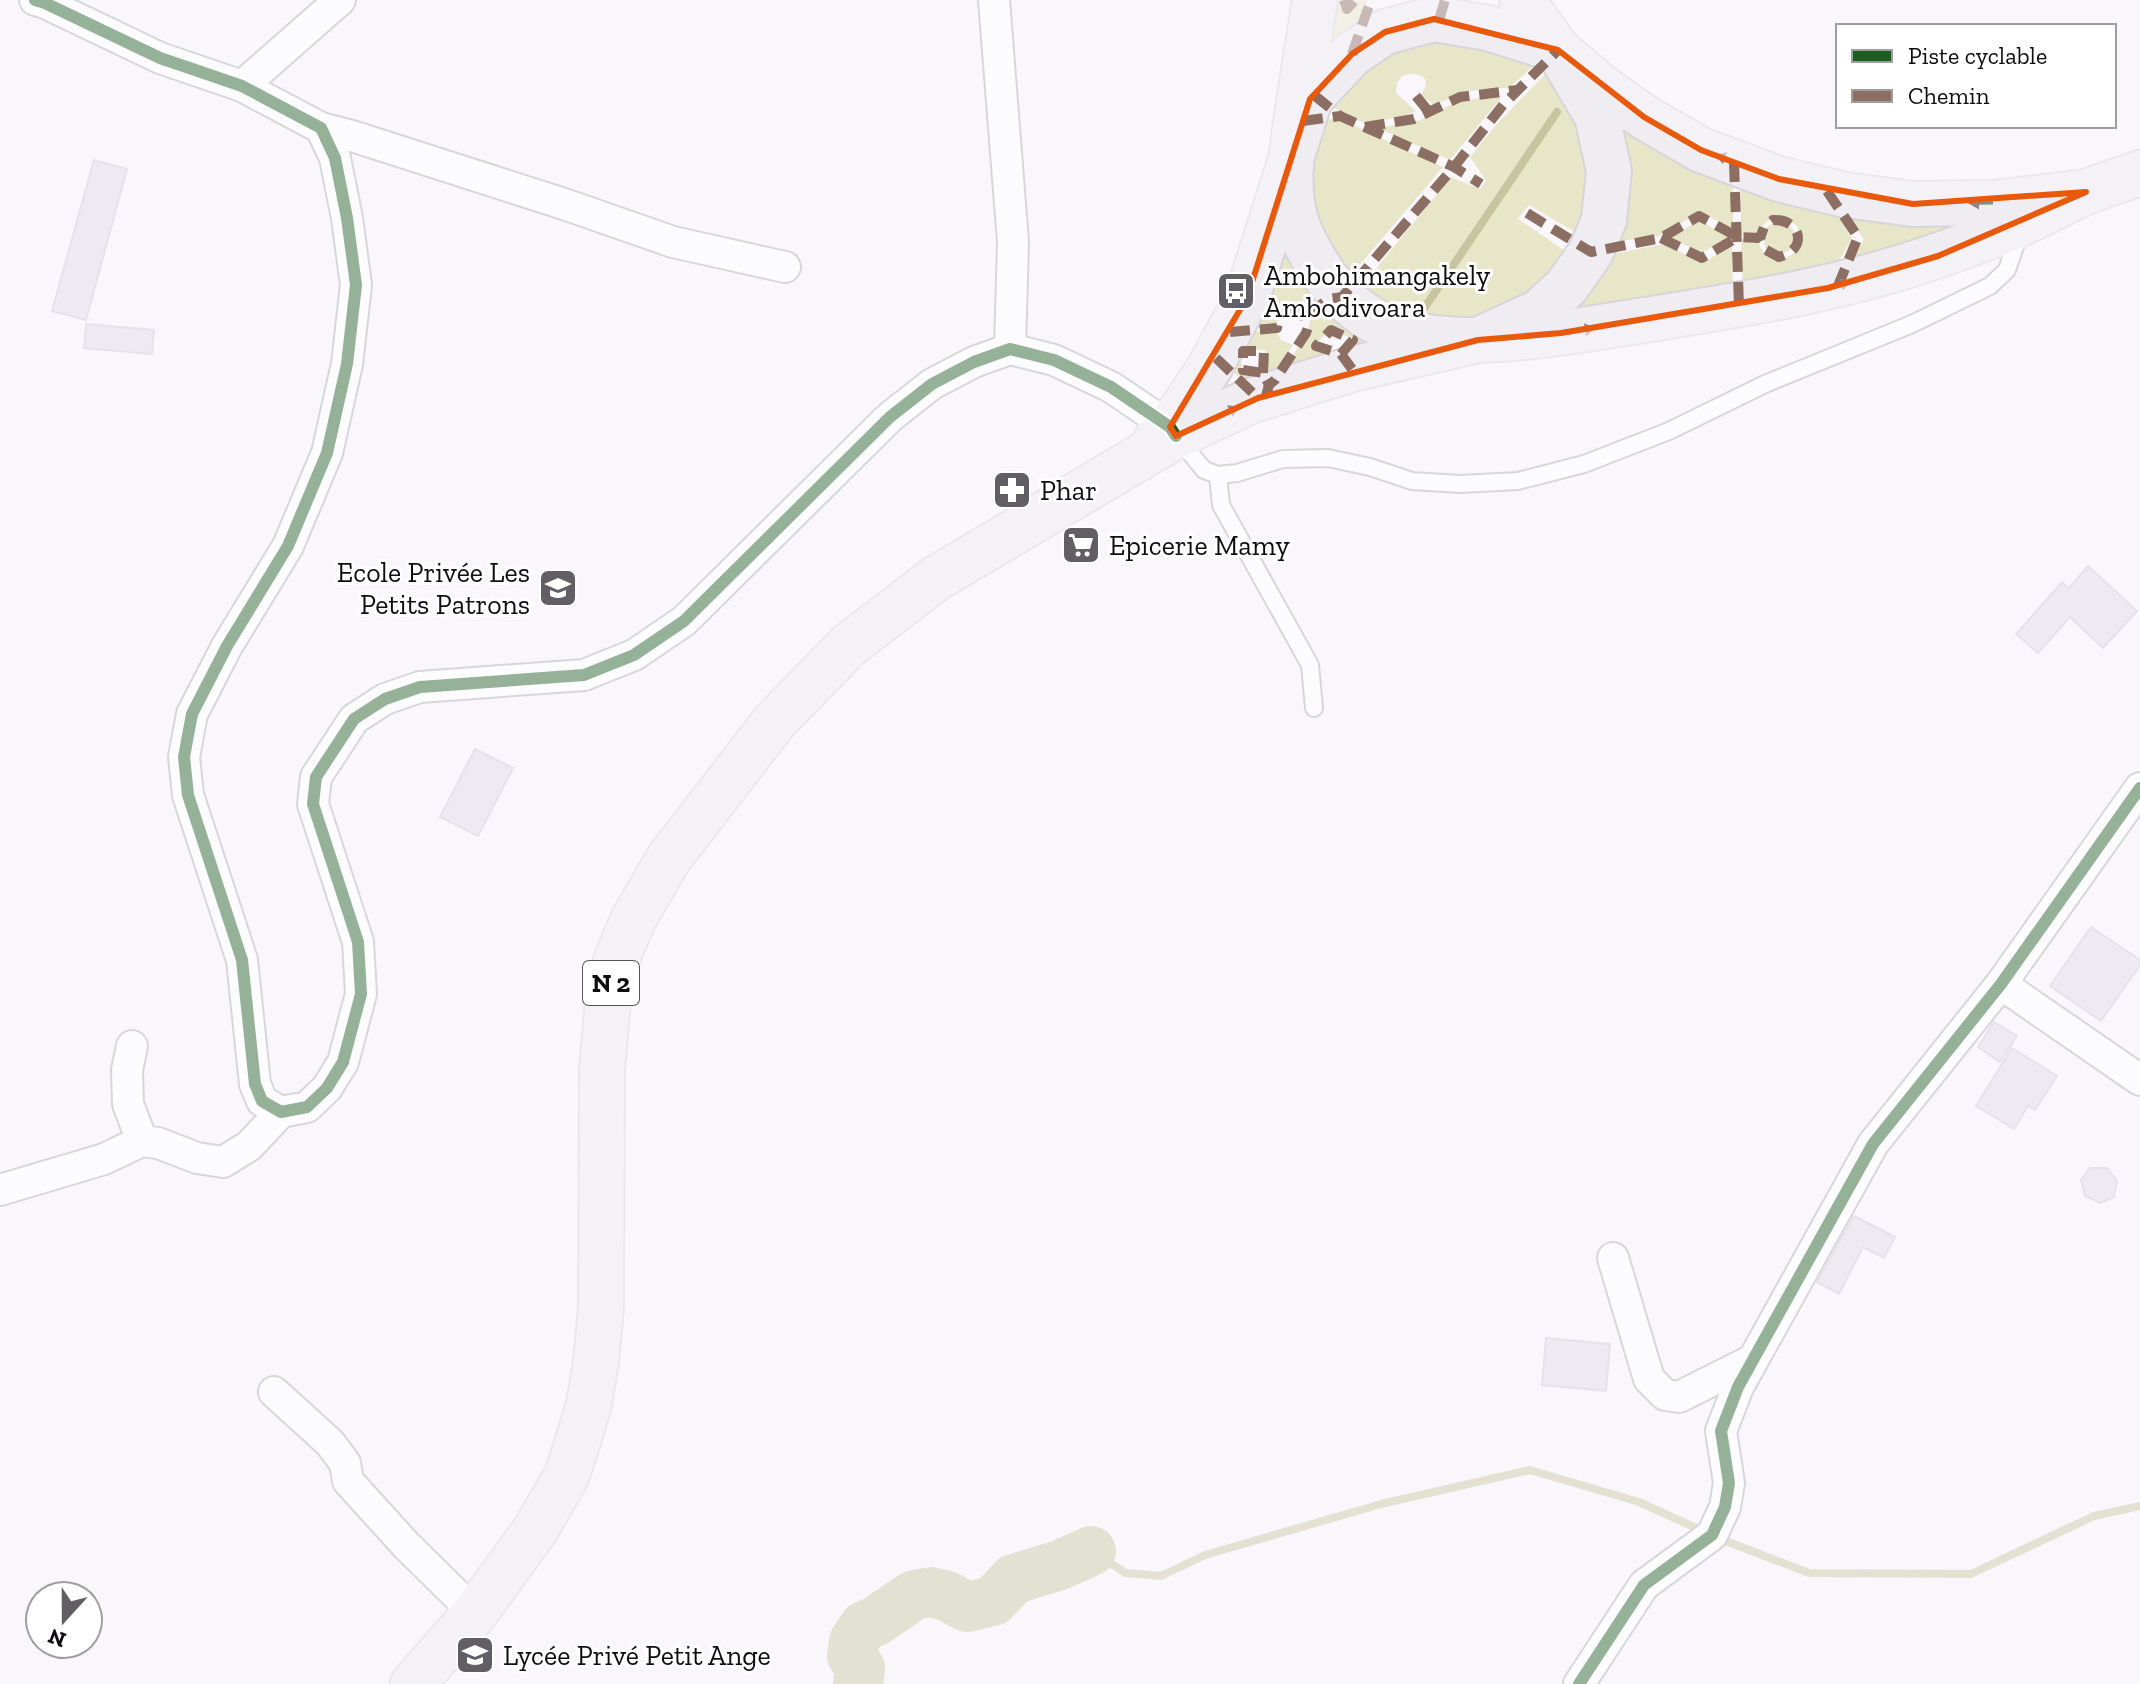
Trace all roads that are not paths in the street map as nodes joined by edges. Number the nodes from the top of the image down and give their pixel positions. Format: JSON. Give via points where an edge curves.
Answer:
{"nodes":[{"id":1,"x":35,"y":0,"type":"edge"},
{"id":2,"x":340,"y":0,"type":"edge"},
{"id":3,"x":994,"y":0,"type":"edge"},
{"id":4,"x":1315,"y":0,"type":"edge"},
{"id":5,"x":1522,"y":0,"type":"edge"},
{"id":6,"x":1558,"y":50,"type":"junction"},
{"id":7,"x":242,"y":86,"type":"junction"},
{"id":8,"x":321,"y":128,"type":"junction"},
{"id":9,"x":1292,"y":153,"type":"junction"},
{"id":10,"x":2140,"y":173,"type":"edge"},
{"id":11,"x":2086,"y":192,"type":"junction"},
{"id":12,"x":2023,"y":223,"type":"junction"},
{"id":13,"x":785,"y":267,"type":"dead end"},
{"id":14,"x":1478,"y":340,"type":"junction"},
{"id":15,"x":1010,"y":349,"type":"junction"},
{"id":16,"x":1173,"y":432,"type":"junction"},
{"id":17,"x":1218,"y":475,"type":"junction"},
{"id":18,"x":1314,"y":708,"type":"dead end"},
{"id":19,"x":2140,"y":788,"type":"edge"},
{"id":20,"x":2130,"y":825,"type":"edge"},
{"id":21,"x":2001,"y":984,"type":"junction"},
{"id":22,"x":132,"y":1046,"type":"dead end"},
{"id":23,"x":2140,"y":1080,"type":"edge"},
{"id":24,"x":281,"y":1112,"type":"junction"},
{"id":25,"x":142,"y":1141,"type":"junction"},
{"id":26,"x":0,"y":1190,"type":"edge"},
{"id":27,"x":1613,"y":1258,"type":"dead end"},
{"id":28,"x":1751,"y":1361,"type":"junction"},
{"id":29,"x":274,"y":1392,"type":"dead end"},
{"id":30,"x":475,"y":1613,"type":"junction"},
{"id":31,"x":413,"y":1684,"type":"edge"},
{"id":32,"x":1579,"y":1684,"type":"edge"}],
"edges":[{"from":1,"to":7,"type":"street","via":[[160,58]]},
{"from":2,"to":7,"type":"street"},
{"from":3,"to":15,"type":"street","via":[[1013,242]]},
{"from":4,"to":9,"type":"main road"},
{"from":5,"to":6,"type":"main road"},
{"from":6,"to":9,"type":"main road","via":[[1488,28],[1434,19],[1385,32],[1352,54],[1310,99]]},
{"from":11,"to":6,"type":"main road","one_way":true,"via":[[1993,203],[1913,204],[1779,179],[1701,150],[1644,117]]},
{"from":6,"to":14,"type":"main road","via":[[1597,116],[1609,171],[1604,220],[1591,252],[1567,286],[1539,312]]},
{"from":7,"to":8,"type":"street"},
{"from":8,"to":13,"type":"street","via":[[673,242]]},
{"from":8,"to":24,"type":"street","via":[[335,158],[356,285],[347,364],[327,453],[294,533],[192,714],[184,757],[188,795],[242,960],[255,1084],[262,1101]]},
{"from":9,"to":14,"type":"main road","via":[[1292,207],[1300,231],[1329,282],[1351,306],[1383,325],[1417,335]]},
{"from":9,"to":16,"type":"main road","via":[[1247,298]]},
{"from":10,"to":11,"type":"main road"},
{"from":11,"to":12,"type":"main road"},
{"from":14,"to":12,"type":"main road","one_way":true,"via":[[1561,333],[1828,288],[1938,256]]},
{"from":12,"to":17,"type":"lane","via":[[2007,270],[1990,286],[1584,464],[1518,481],[1460,484],[1412,481],[1328,458],[1283,459]]},
{"from":16,"to":14,"type":"main road","one_way":true,"via":[[1352,369]]},
{"from":15,"to":16,"type":"street","via":[[1054,360],[1111,387]]},
{"from":15,"to":24,"type":"street","via":[[932,384],[890,417],[684,621],[634,655],[584,675],[420,687],[385,699],[354,719],[316,777],[313,804],[358,942],[361,994],[343,1062],[327,1088],[307,1107]]},
{"from":16,"to":17,"type":"lane","via":[[1204,470]]},
{"from":16,"to":30,"type":"main road","number":"N 2","via":[[1134,461],[935,579],[848,646],[775,721],[669,858],[633,920],[609,989],[602,1069],[601,1307],[589,1404],[567,1475],[536,1529]]},
{"from":17,"to":18,"type":"lane","via":[[1221,505],[1310,665]]},
{"from":19,"to":20,"type":"street"},
{"from":20,"to":21,"type":"street"},
{"from":21,"to":23,"type":"street"},
{"from":21,"to":28,"type":"street","via":[[1873,1144]]},
{"from":22,"to":25,"type":"street","via":[[128,1104]]},
{"from":24,"to":25,"type":"street","via":[[249,1146],[223,1162]]},
{"from":25,"to":26,"type":"street","via":[[104,1159]]},
{"from":27,"to":28,"type":"street","via":[[1649,1379],[1665,1395],[1679,1397]]},
{"from":28,"to":32,"type":"street","via":[[1721,1431],[1729,1483],[1712,1535],[1644,1585]]},
{"from":29,"to":30,"type":"street","via":[[330,1443],[345,1463],[348,1481]]},
{"from":30,"to":31,"type":"main road","number":"N 2"}]}
